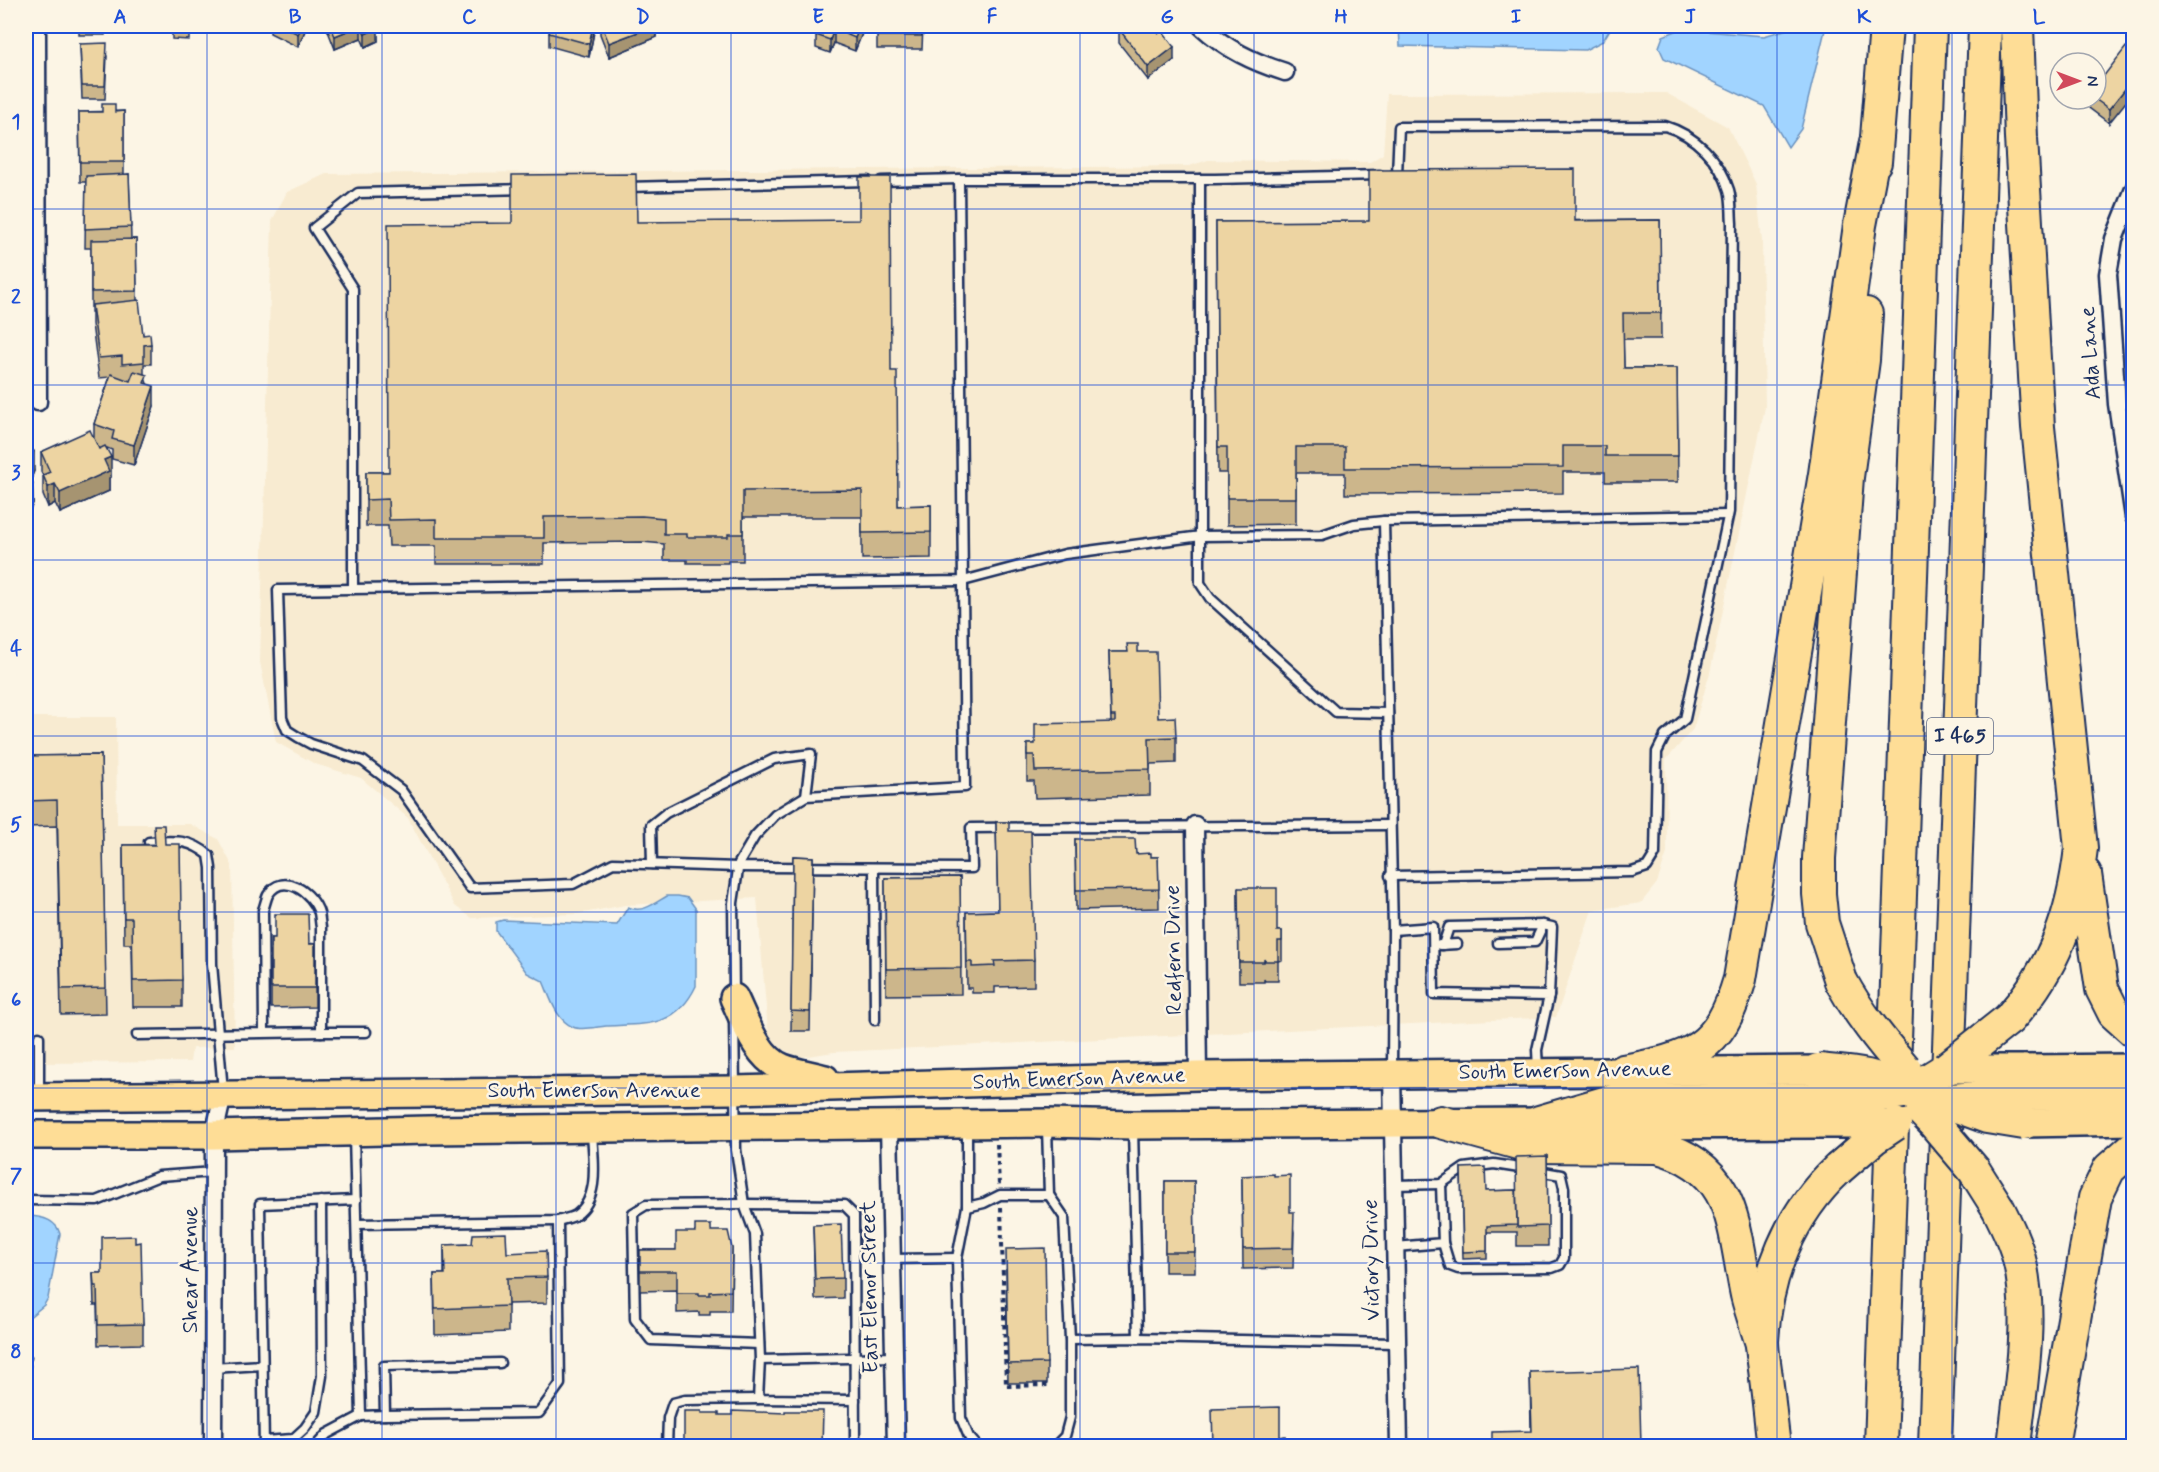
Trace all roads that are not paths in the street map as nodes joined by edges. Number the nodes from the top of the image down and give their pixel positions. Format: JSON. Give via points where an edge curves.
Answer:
{"nodes":[{"id":1,"x":37,"y":26,"type":"edge"},
{"id":2,"x":1201,"y":26,"type":"edge"},
{"id":3,"x":1886,"y":26,"type":"edge"},
{"id":4,"x":1930,"y":26,"type":"edge"},
{"id":5,"x":1985,"y":26,"type":"edge"},
{"id":6,"x":2017,"y":26,"type":"edge"},
{"id":7,"x":1285,"y":72,"type":"dead end"},
{"id":8,"x":1876,"y":142,"type":"junction"},
{"id":9,"x":959,"y":179,"type":"junction"},
{"id":10,"x":1200,"y":179,"type":"junction"},
{"id":11,"x":617,"y":187,"type":"edge"},
{"id":12,"x":534,"y":189,"type":"edge"},
{"id":13,"x":2133,"y":189,"type":"edge"},
{"id":14,"x":38,"y":402,"type":"dead end"},
{"id":15,"x":1728,"y":515,"type":"junction"},
{"id":16,"x":2133,"y":517,"type":"edge"},
{"id":17,"x":1384,"y":521,"type":"junction"},
{"id":18,"x":1202,"y":536,"type":"junction"},
{"id":19,"x":963,"y":581,"type":"junction"},
{"id":20,"x":353,"y":589,"type":"junction"},
{"id":21,"x":1388,"y":713,"type":"junction"},
{"id":22,"x":806,"y":796,"type":"junction"},
{"id":23,"x":1195,"y":825,"type":"junction"},
{"id":24,"x":1390,"y":825,"type":"junction"},
{"id":25,"x":149,"y":842,"type":"edge"},
{"id":26,"x":2080,"y":848,"type":"junction"},
{"id":27,"x":652,"y":864,"type":"junction"},
{"id":28,"x":738,"y":867,"type":"junction"},
{"id":29,"x":874,"y":868,"type":"junction"},
{"id":30,"x":1390,"y":876,"type":"junction"},
{"id":31,"x":1543,"y":925,"type":"junction"},
{"id":32,"x":1393,"y":930,"type":"junction"},
{"id":33,"x":1457,"y":944,"type":"dead end"},
{"id":34,"x":1498,"y":944,"type":"dead end"},
{"id":35,"x":1439,"y":945,"type":"junction"},
{"id":36,"x":1549,"y":996,"type":"junction"},
{"id":37,"x":734,"y":998,"type":"junction"},
{"id":38,"x":875,"y":1020,"type":"dead end"},
{"id":39,"x":2133,"y":1031,"type":"edge"},
{"id":40,"x":264,"y":1032,"type":"junction"},
{"id":41,"x":321,"y":1032,"type":"junction"},
{"id":42,"x":366,"y":1032,"type":"dead end"},
{"id":43,"x":219,"y":1034,"type":"junction"},
{"id":44,"x":137,"y":1035,"type":"dead end"},
{"id":45,"x":39,"y":1037,"type":"dead end"},
{"id":46,"x":2133,"y":1068,"type":"edge"},
{"id":47,"x":1623,"y":1071,"type":"junction"},
{"id":48,"x":1539,"y":1072,"type":"junction"},
{"id":49,"x":1392,"y":1073,"type":"junction"},
{"id":50,"x":1198,"y":1076,"type":"junction"},
{"id":51,"x":852,"y":1086,"type":"junction"},
{"id":52,"x":734,"y":1090,"type":"junction"},
{"id":53,"x":2133,"y":1093,"type":"edge"},
{"id":54,"x":223,"y":1095,"type":"junction"},
{"id":55,"x":2023,"y":1095,"type":"junction"},
{"id":56,"x":1921,"y":1096,"type":"junction"},
{"id":57,"x":32,"y":1097,"type":"edge"},
{"id":58,"x":1819,"y":1098,"type":"junction"},
{"id":59,"x":2133,"y":1121,"type":"edge"},
{"id":60,"x":1440,"y":1122,"type":"joint"},
{"id":61,"x":1047,"y":1123,"type":"junction"},
{"id":62,"x":1392,"y":1123,"type":"junction"},
{"id":63,"x":889,"y":1125,"type":"junction"},
{"id":64,"x":967,"y":1125,"type":"junction"},
{"id":65,"x":1133,"y":1125,"type":"junction"},
{"id":66,"x":735,"y":1127,"type":"junction"},
{"id":67,"x":592,"y":1129,"type":"junction"},
{"id":68,"x":354,"y":1132,"type":"junction"},
{"id":69,"x":26,"y":1135,"type":"edge"},
{"id":70,"x":214,"y":1135,"type":"junction"},
{"id":71,"x":1522,"y":1139,"type":"junction"},
{"id":72,"x":2133,"y":1147,"type":"edge"},
{"id":73,"x":1494,"y":1164,"type":"junction"},
{"id":74,"x":214,"y":1172,"type":"junction"},
{"id":75,"x":1441,"y":1184,"type":"junction"},
{"id":76,"x":1393,"y":1185,"type":"junction"},
{"id":77,"x":1049,"y":1195,"type":"junction"},
{"id":78,"x":26,"y":1200,"type":"edge"},
{"id":79,"x":356,"y":1200,"type":"junction"},
{"id":80,"x":321,"y":1201,"type":"junction"},
{"id":81,"x":744,"y":1204,"type":"junction"},
{"id":82,"x":967,"y":1207,"type":"junction"},
{"id":83,"x":558,"y":1221,"type":"junction"},
{"id":84,"x":357,"y":1224,"type":"junction"},
{"id":85,"x":1443,"y":1243,"type":"junction"},
{"id":86,"x":1394,"y":1247,"type":"junction"},
{"id":87,"x":957,"y":1258,"type":"junction"},
{"id":88,"x":892,"y":1260,"type":"junction"},
{"id":89,"x":1138,"y":1338,"type":"junction"},
{"id":90,"x":1070,"y":1339,"type":"junction"},
{"id":91,"x":1396,"y":1343,"type":"junction"},
{"id":92,"x":759,"y":1344,"type":"junction"},
{"id":93,"x":1762,"y":1344,"type":"junction"},
{"id":94,"x":894,"y":1357,"type":"junction"},
{"id":95,"x":855,"y":1359,"type":"junction"},
{"id":96,"x":760,"y":1360,"type":"junction"},
{"id":97,"x":500,"y":1363,"type":"dead end"},
{"id":98,"x":262,"y":1365,"type":"junction"},
{"id":99,"x":212,"y":1368,"type":"junction"},
{"id":100,"x":758,"y":1399,"type":"junction"},
{"id":101,"x":855,"y":1400,"type":"junction"},
{"id":102,"x":385,"y":1415,"type":"junction"},
{"id":103,"x":361,"y":1416,"type":"junction"},
{"id":104,"x":264,"y":1443,"type":"edge"},
{"id":105,"x":213,"y":1446,"type":"edge"},
{"id":106,"x":316,"y":1446,"type":"edge"},
{"id":107,"x":667,"y":1446,"type":"edge"},
{"id":108,"x":855,"y":1446,"type":"edge"},
{"id":109,"x":896,"y":1446,"type":"edge"},
{"id":110,"x":977,"y":1446,"type":"edge"},
{"id":111,"x":1055,"y":1446,"type":"edge"},
{"id":112,"x":1399,"y":1446,"type":"edge"},
{"id":113,"x":1774,"y":1446,"type":"edge"},
{"id":114,"x":1881,"y":1446,"type":"edge"},
{"id":115,"x":1935,"y":1446,"type":"edge"},
{"id":116,"x":2014,"y":1446,"type":"edge"},
{"id":117,"x":2052,"y":1446,"type":"edge"}],
"edges":[{"from":1,"to":14,"type":"street"},
{"from":2,"to":7,"type":"street","via":[[1244,57]]},
{"from":3,"to":8,"type":"highway"},
{"from":4,"to":114,"type":"highway","number":"I 465"},
{"from":5,"to":115,"type":"highway","number":"I 465"},
{"from":6,"to":26,"type":"highway","via":[[2038,428]]},
{"from":8,"to":47,"type":"highway","via":[[1740,979],[1733,1003],[1707,1042],[1679,1059]]},
{"from":8,"to":56,"type":"highway","bridge":true,"via":[[1863,360],[1846,477],[1819,894],[1822,923],[1841,981]]},
{"from":9,"to":10,"type":"lane"},
{"from":9,"to":11,"type":"lane"},
{"from":9,"to":19,"type":"lane"},
{"from":10,"to":15,"type":"lane","via":[[1397,175],[1399,127],[1665,126],[1676,130],[1707,151],[1721,168],[1730,192]]},
{"from":10,"to":18,"type":"lane"},
{"from":12,"to":20,"type":"lane","via":[[358,193],[314,228],[353,289]]},
{"from":13,"to":16,"type":"street","name":"Ada Lane","via":[[2114,239],[2108,283],[2121,440]]},
{"from":15,"to":17,"type":"lane"},
{"from":15,"to":30,"type":"lane","via":[[1685,719],[1665,736],[1657,752],[1655,854],[1647,867],[1632,872]]},
{"from":17,"to":18,"type":"lane","via":[[1354,524],[1322,535]]},
{"from":17,"to":21,"type":"lane"},
{"from":18,"to":19,"type":"lane","via":[[1065,554]]},
{"from":18,"to":21,"type":"lane","via":[[1200,583],[1210,598],[1336,712]]},
{"from":19,"to":20,"type":"lane"},
{"from":19,"to":22,"type":"lane","via":[[965,787]]},
{"from":20,"to":27,"type":"lane","via":[[278,590],[282,718],[287,729],[311,744],[363,761],[401,790],[470,888],[573,884],[613,863]]},
{"from":21,"to":24,"type":"lane"},
{"from":22,"to":27,"type":"lane","via":[[811,754],[774,759],[666,813],[651,825]]},
{"from":22,"to":28,"type":"lane","via":[[775,815],[755,836]]},
{"from":23,"to":24,"type":"lane"},
{"from":23,"to":29,"type":"lane","via":[[971,828],[972,868]]},
{"from":23,"to":50,"type":"street","name":"Redfern Drive"},
{"from":24,"to":30,"type":"lane"},
{"from":25,"to":43,"type":"lane","via":[[184,841],[198,845],[209,855],[212,964]]},
{"from":26,"to":39,"type":"highway","via":[[2103,989],[2114,1013]]},
{"from":26,"to":56,"type":"highway","bridge":true,"via":[[2076,886],[2063,934],[2044,973],[2009,1019]]},
{"from":27,"to":28,"type":"lane"},
{"from":28,"to":29,"type":"lane"},
{"from":28,"to":37,"type":"lane","via":[[733,903]]},
{"from":29,"to":38,"type":"lane"},
{"from":30,"to":32,"type":"lane"},
{"from":31,"to":34,"type":"lane","via":[[1535,942]]},
{"from":31,"to":35,"type":"lane","via":[[1449,927]]},
{"from":31,"to":36,"type":"lane","via":[[1552,927]]},
{"from":32,"to":35,"type":"lane","via":[[1433,927]]},
{"from":32,"to":49,"type":"lane"},
{"from":33,"to":35,"type":"lane"},
{"from":35,"to":36,"type":"lane","via":[[1434,994]]},
{"from":36,"to":48,"type":"lane","via":[[1537,1050]]},
{"from":37,"to":51,"type":"main road","via":[[767,1057],[781,1067]]},
{"from":37,"to":52,"type":"lane"},
{"from":40,"to":41,"type":"lane"},
{"from":40,"to":41,"type":"lane","via":[[264,910],[268,896],[277,886],[287,884],[309,895],[319,911]]},
{"from":40,"to":43,"type":"lane"},
{"from":41,"to":42,"type":"lane"},
{"from":43,"to":44,"type":"lane"},
{"from":43,"to":54,"type":"lane"},
{"from":45,"to":57,"type":"lane"},
{"from":46,"to":55,"type":"main road"},
{"from":47,"to":48,"type":"main road","name":"South Emerson Avenue"},
{"from":47,"to":58,"type":"main road","name":"South Emerson Avenue"},
{"from":48,"to":49,"type":"main road","name":"South Emerson Avenue"},
{"from":49,"to":50,"type":"main road","name":"South Emerson Avenue"},
{"from":49,"to":62,"type":"street","name":"Victory Drive"},
{"from":50,"to":51,"type":"main road","name":"South Emerson Avenue"},
{"from":51,"to":52,"type":"main road","name":"South Emerson Avenue"},
{"from":52,"to":54,"type":"main road","name":"South Emerson Avenue"},
{"from":52,"to":66,"type":"lane"},
{"from":53,"to":55,"type":"highway"},
{"from":54,"to":57,"type":"main road","name":"South Emerson Avenue"},
{"from":54,"to":70,"type":"street","name":"Shear Avenue"},
{"from":55,"to":56,"type":"highway","bridge":true},
{"from":55,"to":59,"type":"main road"},
{"from":56,"to":58,"type":"highway","bridge":true},
{"from":56,"to":93,"type":"highway","bridge":true,"via":[[1838,1169],[1804,1208],[1774,1270]]},
{"from":56,"to":116,"type":"highway","bridge":true,"via":[[1998,1208],[2020,1264],[2024,1338]]},
{"from":58,"to":71,"type":"highway","via":[[1611,1101]]},
{"from":60,"to":62,"type":"main road","name":"South Emerson Avenue"},
{"from":60,"to":71,"type":"highway"},
{"from":61,"to":64,"type":"main road","name":"South Emerson Avenue"},
{"from":61,"to":65,"type":"main road","name":"South Emerson Avenue"},
{"from":61,"to":77,"type":"lane"},
{"from":62,"to":65,"type":"main road","name":"South Emerson Avenue"},
{"from":62,"to":76,"type":"street","name":"Victory Drive"},
{"from":63,"to":64,"type":"main road","name":"South Emerson Avenue"},
{"from":63,"to":66,"type":"main road","name":"South Emerson Avenue"},
{"from":63,"to":88,"type":"street","name":"East Elenor Street"},
{"from":64,"to":82,"type":"lane"},
{"from":65,"to":89,"type":"lane"},
{"from":66,"to":67,"type":"main road","name":"South Emerson Avenue"},
{"from":66,"to":81,"type":"lane"},
{"from":67,"to":68,"type":"main road","name":"South Emerson Avenue"},
{"from":67,"to":83,"type":"lane","via":[[593,1185],[586,1206],[575,1216]]},
{"from":68,"to":70,"type":"main road","name":"South Emerson Avenue"},
{"from":68,"to":79,"type":"lane"},
{"from":69,"to":70,"type":"main road","name":"South Emerson Avenue"},
{"from":70,"to":74,"type":"street","name":"Shear Avenue"},
{"from":71,"to":73,"type":"lane"},
{"from":71,"to":93,"type":"highway","via":[[1529,1146],[1658,1148],[1695,1163],[1720,1189],[1729,1207]]},
{"from":72,"to":117,"type":"highway","via":[[2109,1169],[2095,1198]]},
{"from":73,"to":75,"type":"lane","via":[[1464,1168]]},
{"from":73,"to":85,"type":"lane","via":[[1560,1175],[1564,1188],[1564,1258],[1560,1265],[1458,1269],[1450,1266]]},
{"from":74,"to":78,"type":"lane","via":[[159,1176],[98,1201]]},
{"from":74,"to":99,"type":"street","name":"Shear Avenue"},
{"from":75,"to":76,"type":"lane"},
{"from":75,"to":85,"type":"lane"},
{"from":76,"to":86,"type":"street","name":"Victory Drive"},
{"from":77,"to":82,"type":"lane","via":[[1000,1195]]},
{"from":77,"to":90,"type":"lane","via":[[1064,1217]]},
{"from":79,"to":80,"type":"lane"},
{"from":79,"to":84,"type":"lane"},
{"from":80,"to":98,"type":"lane","via":[[260,1204]]},
{"from":80,"to":104,"type":"lane","via":[[322,1376],[316,1412],[293,1439]]},
{"from":81,"to":92,"type":"lane","via":[[755,1234]]},
{"from":81,"to":92,"type":"lane","via":[[646,1205],[633,1213],[635,1318],[651,1340]]},
{"from":81,"to":95,"type":"lane","via":[[844,1205],[854,1215]]},
{"from":82,"to":87,"type":"lane"},
{"from":83,"to":84,"type":"lane"},
{"from":83,"to":102,"type":"lane","via":[[561,1384],[539,1413]]},
{"from":84,"to":103,"type":"lane"},
{"from":85,"to":86,"type":"lane"},
{"from":86,"to":91,"type":"street","name":"Victory Drive"},
{"from":87,"to":88,"type":"lane"},
{"from":87,"to":110,"type":"lane","via":[[962,1419]]},
{"from":88,"to":94,"type":"street","name":"East Elenor Street"},
{"from":89,"to":90,"type":"lane"},
{"from":89,"to":91,"type":"lane"},
{"from":90,"to":111,"type":"lane","via":[[1070,1417],[1065,1436]]},
{"from":91,"to":112,"type":"street","name":"Victory Drive"},
{"from":92,"to":96,"type":"lane"},
{"from":93,"to":113,"type":"highway"},
{"from":94,"to":95,"type":"lane"},
{"from":94,"to":109,"type":"street","name":"East Elenor Street"},
{"from":95,"to":96,"type":"lane"},
{"from":95,"to":101,"type":"lane"},
{"from":96,"to":100,"type":"lane"},
{"from":97,"to":102,"type":"lane","via":[[384,1366]]},
{"from":98,"to":99,"type":"lane"},
{"from":98,"to":104,"type":"lane"},
{"from":99,"to":105,"type":"street","name":"Shear Avenue"},
{"from":100,"to":101,"type":"lane"},
{"from":100,"to":107,"type":"lane","via":[[673,1403]]},
{"from":101,"to":108,"type":"lane"},
{"from":102,"to":103,"type":"lane"},
{"from":103,"to":106,"type":"lane","via":[[327,1434]]}]}
